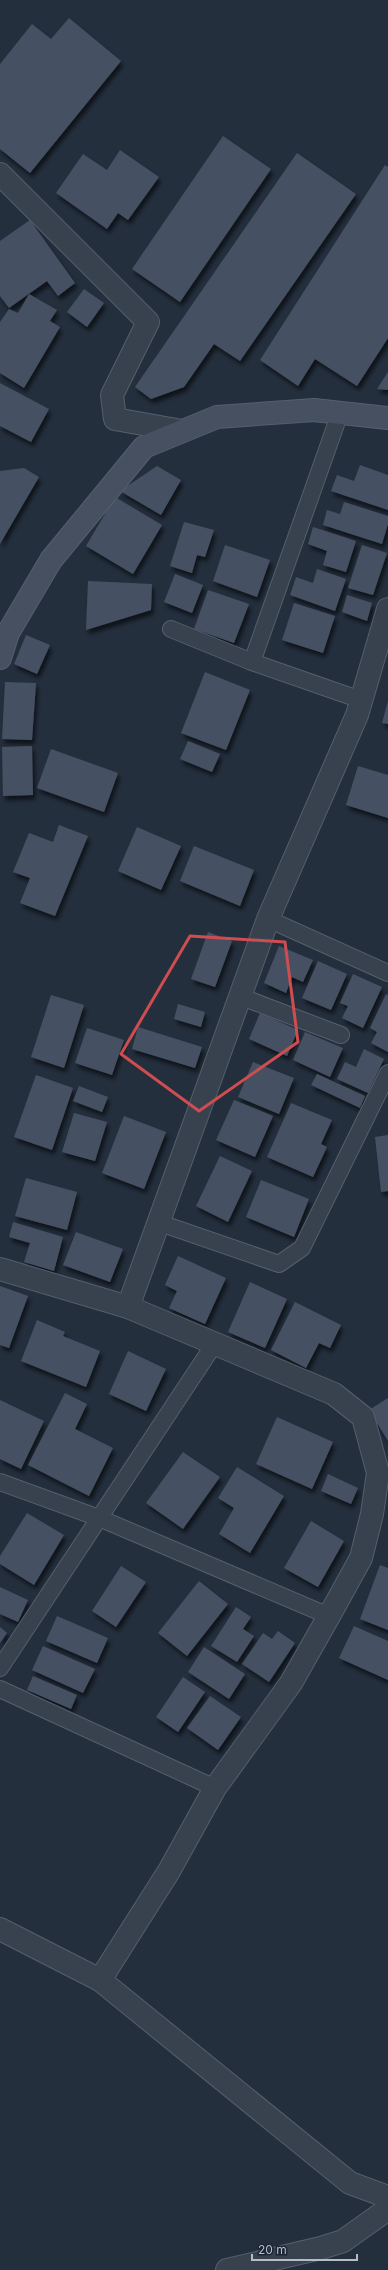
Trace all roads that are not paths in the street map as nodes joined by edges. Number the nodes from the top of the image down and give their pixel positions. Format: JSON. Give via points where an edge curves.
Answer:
{"nodes":[{"id":1,"x":0,"y":174,"type":"edge"},
{"id":2,"x":340,"y":412,"type":"junction"},
{"id":3,"x":388,"y":418,"type":"edge"},
{"id":4,"x":182,"y":431,"type":"junction"},
{"id":5,"x":388,"y":609,"type":"edge"},
{"id":6,"x":171,"y":629,"type":"dead end"},
{"id":7,"x":0,"y":658,"type":"edge"},
{"id":8,"x":252,"y":662,"type":"junction"},
{"id":9,"x":361,"y":700,"type":"junction"},
{"id":10,"x":268,"y":919,"type":"junction"},
{"id":11,"x":388,"y":973,"type":"edge"},
{"id":12,"x":239,"y":996,"type":"junction"},
{"id":13,"x":341,"y":1035,"type":"dead end"},
{"id":14,"x":388,"y":1073,"type":"edge"},
{"id":15,"x":160,"y":1223,"type":"junction"},
{"id":16,"x":0,"y":1269,"type":"edge"},
{"id":17,"x":128,"y":1307,"type":"junction"},
{"id":18,"x":215,"y":1343,"type":"junction"},
{"id":19,"x":0,"y":1482,"type":"edge"},
{"id":20,"x":99,"y":1518,"type":"junction"},
{"id":21,"x":329,"y":1616,"type":"junction"},
{"id":22,"x":0,"y":1668,"type":"edge"},
{"id":23,"x":0,"y":1689,"type":"edge"},
{"id":24,"x":215,"y":1788,"type":"junction"},
{"id":25,"x":0,"y":1929,"type":"edge"},
{"id":26,"x":100,"y":1980,"type":"junction"},
{"id":27,"x":388,"y":2197,"type":"edge"},
{"id":28,"x":388,"y":2209,"type":"edge"},
{"id":29,"x":228,"y":2270,"type":"edge"}],
"edges":[{"from":1,"to":4,"type":"street","via":[[148,322],[112,395],[114,419]]},
{"from":2,"to":3,"type":"street"},
{"from":2,"to":4,"type":"street","via":[[314,410],[217,416]]},
{"from":2,"to":8,"type":"lane"},
{"from":4,"to":7,"type":"street","via":[[144,447],[51,560],[8,633]]},
{"from":5,"to":9,"type":"street"},
{"from":6,"to":8,"type":"lane"},
{"from":8,"to":9,"type":"lane"},
{"from":9,"to":10,"type":"street","via":[[357,715]]},
{"from":10,"to":11,"type":"lane"},
{"from":10,"to":12,"type":"street"},
{"from":12,"to":13,"type":"lane"},
{"from":12,"to":15,"type":"street"},
{"from":14,"to":15,"type":"lane","via":[[302,1248],[279,1264]]},
{"from":15,"to":17,"type":"street"},
{"from":16,"to":17,"type":"street"},
{"from":17,"to":18,"type":"street"},
{"from":18,"to":20,"type":"lane"},
{"from":18,"to":21,"type":"street","via":[[334,1394],[363,1417],[378,1474],[372,1514],[361,1558]]},
{"from":19,"to":20,"type":"lane"},
{"from":20,"to":21,"type":"lane"},
{"from":20,"to":22,"type":"lane"},
{"from":21,"to":24,"type":"street","via":[[291,1683]]},
{"from":23,"to":24,"type":"lane"},
{"from":24,"to":26,"type":"street","via":[[169,1871]]},
{"from":25,"to":26,"type":"street"},
{"from":26,"to":27,"type":"street","via":[[350,2183]]},
{"from":28,"to":29,"type":"street","via":[[343,2241]]}]}
